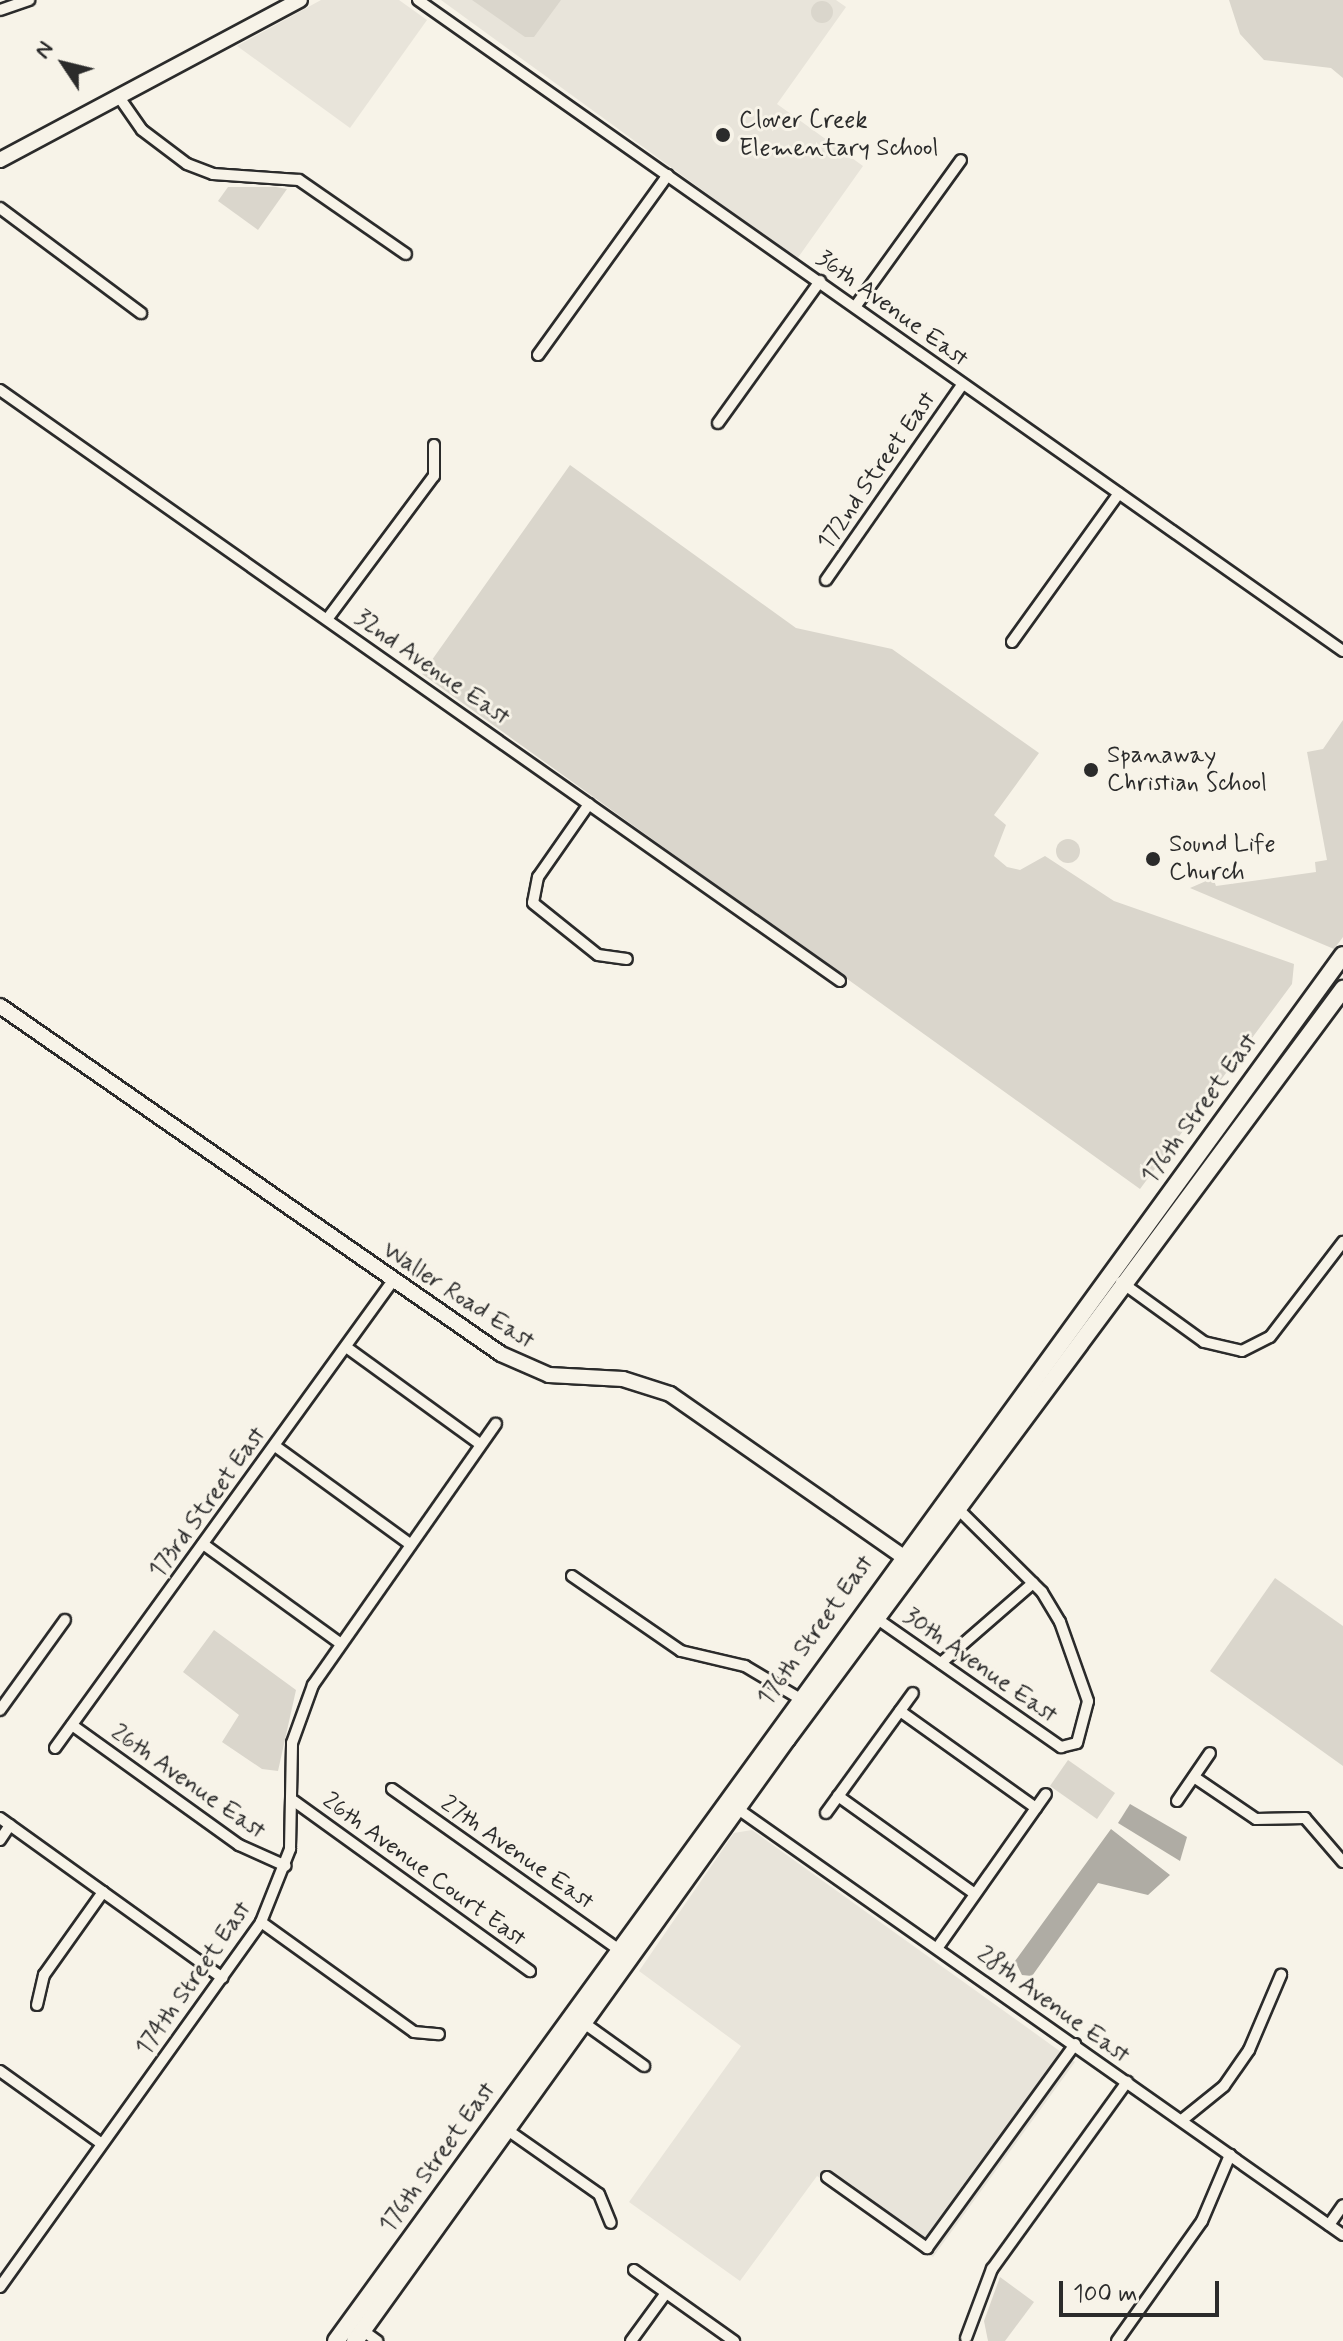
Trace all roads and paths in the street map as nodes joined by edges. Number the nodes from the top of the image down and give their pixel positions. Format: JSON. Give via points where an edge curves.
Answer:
{"nodes":[{"id":1,"x":29,"y":0,"type":"edge"},
{"id":2,"x":300,"y":0,"type":"edge"},
{"id":3,"x":418,"y":0,"type":"edge"},
{"id":4,"x":0,"y":10,"type":"edge"},
{"id":5,"x":119,"y":97,"type":"junction"},
{"id":6,"x":0,"y":160,"type":"edge"},
{"id":7,"x":961,"y":160,"type":"dead end"},
{"id":8,"x":668,"y":175,"type":"junction"},
{"id":9,"x":0,"y":208,"type":"edge"},
{"id":10,"x":406,"y":254,"type":"dead end"},
{"id":11,"x":820,"y":281,"type":"junction"},
{"id":12,"x":855,"y":307,"type":"junction"},
{"id":13,"x":141,"y":313,"type":"dead end"},
{"id":14,"x":538,"y":355,"type":"dead end"},
{"id":15,"x":962,"y":385,"type":"junction"},
{"id":16,"x":0,"y":390,"type":"edge"},
{"id":17,"x":718,"y":423,"type":"dead end"},
{"id":18,"x":434,"y":445,"type":"dead end"},
{"id":19,"x":1119,"y":493,"type":"junction"},
{"id":20,"x":826,"y":580,"type":"dead end"},
{"id":21,"x":328,"y":618,"type":"junction"},
{"id":22,"x":1012,"y":642,"type":"dead end"},
{"id":23,"x":1343,"y":651,"type":"edge"},
{"id":24,"x":589,"y":804,"type":"junction"},
{"id":25,"x":1343,"y":955,"type":"edge"},
{"id":26,"x":627,"y":959,"type":"dead end"},
{"id":27,"x":840,"y":981,"type":"dead end"},
{"id":28,"x":1343,"y":989,"type":"edge"},
{"id":29,"x":0,"y":1006,"type":"edge"},
{"id":30,"x":1343,"y":1242,"type":"edge"},
{"id":31,"x":1117,"y":1278,"type":"junction"},
{"id":32,"x":392,"y":1282,"type":"junction"},
{"id":33,"x":346,"y":1347,"type":"junction"},
{"id":34,"x":496,"y":1424,"type":"dead end"},
{"id":35,"x":480,"y":1444,"type":"junction"},
{"id":36,"x":275,"y":1446,"type":"junction"},
{"id":37,"x":957,"y":1508,"type":"junction"},
{"id":38,"x":203,"y":1544,"type":"junction"},
{"id":39,"x":410,"y":1544,"type":"junction"},
{"id":40,"x":901,"y":1554,"type":"junction"},
{"id":41,"x":916,"y":1564,"type":"junction"},
{"id":42,"x":572,"y":1576,"type":"dead end"},
{"id":43,"x":1033,"y":1583,"type":"junction"},
{"id":44,"x":876,"y":1618,"type":"junction"},
{"id":45,"x":65,"y":1620,"type":"dead end"},
{"id":46,"x":340,"y":1643,"type":"junction"},
{"id":47,"x":941,"y":1663,"type":"junction"},
{"id":48,"x":913,"y":1693,"type":"dead end"},
{"id":49,"x":797,"y":1697,"type":"junction"},
{"id":50,"x":0,"y":1710,"type":"edge"},
{"id":51,"x":900,"y":1711,"type":"junction"},
{"id":52,"x":72,"y":1725,"type":"junction"},
{"id":53,"x":767,"y":1740,"type":"junction"},
{"id":54,"x":55,"y":1748,"type":"dead end"},
{"id":55,"x":1210,"y":1753,"type":"dead end"},
{"id":56,"x":1194,"y":1777,"type":"junction"},
{"id":57,"x":392,"y":1789,"type":"dead end"},
{"id":58,"x":1046,"y":1794,"type":"dead end"},
{"id":59,"x":838,"y":1796,"type":"junction"},
{"id":60,"x":294,"y":1801,"type":"junction"},
{"id":61,"x":1177,"y":1801,"type":"dead end"},
{"id":62,"x":1036,"y":1808,"type":"junction"},
{"id":63,"x":738,"y":1809,"type":"junction"},
{"id":64,"x":826,"y":1813,"type":"dead end"},
{"id":65,"x":0,"y":1818,"type":"edge"},
{"id":66,"x":10,"y":1825,"type":"junction"},
{"id":67,"x":0,"y":1840,"type":"edge"},
{"id":68,"x":1343,"y":1862,"type":"edge"},
{"id":69,"x":286,"y":1866,"type":"junction"},
{"id":70,"x":103,"y":1892,"type":"junction"},
{"id":71,"x":975,"y":1894,"type":"junction"},
{"id":72,"x":261,"y":1922,"type":"junction"},
{"id":73,"x":938,"y":1947,"type":"junction"},
{"id":74,"x":618,"y":1949,"type":"junction"},
{"id":75,"x":530,"y":1971,"type":"dead end"},
{"id":76,"x":1281,"y":1975,"type":"dead end"},
{"id":77,"x":223,"y":1978,"type":"junction"},
{"id":78,"x":37,"y":2005,"type":"dead end"},
{"id":79,"x":584,"y":2023,"type":"junction"},
{"id":80,"x":439,"y":2034,"type":"dead end"},
{"id":81,"x":1075,"y":2044,"type":"junction"},
{"id":82,"x":534,"y":2065,"type":"junction"},
{"id":83,"x":644,"y":2066,"type":"dead end"},
{"id":84,"x":0,"y":2071,"type":"edge"},
{"id":85,"x":1127,"y":2082,"type":"junction"},
{"id":86,"x":1182,"y":2120,"type":"junction"},
{"id":87,"x":506,"y":2129,"type":"junction"},
{"id":88,"x":496,"y":2143,"type":"junction"},
{"id":89,"x":102,"y":2144,"type":"junction"},
{"id":90,"x":1230,"y":2155,"type":"junction"},
{"id":91,"x":827,"y":2177,"type":"dead end"},
{"id":92,"x":1343,"y":2205,"type":"edge"},
{"id":93,"x":611,"y":2223,"type":"dead end"},
{"id":94,"x":1329,"y":2225,"type":"junction"},
{"id":95,"x":1343,"y":2235,"type":"edge"},
{"id":96,"x":634,"y":2270,"type":"dead end"},
{"id":97,"x":0,"y":2287,"type":"edge"},
{"id":98,"x":666,"y":2293,"type":"junction"},
{"id":99,"x":358,"y":2336,"type":"edge"},
{"id":100,"x":966,"y":2338,"type":"dead end"},
{"id":101,"x":336,"y":2341,"type":"edge"},
{"id":102,"x":377,"y":2341,"type":"edge"},
{"id":103,"x":631,"y":2341,"type":"edge"},
{"id":104,"x":734,"y":2341,"type":"edge"},
{"id":105,"x":1117,"y":2341,"type":"edge"}],
"edges":[{"from":1,"to":4,"type":"street"},
{"from":2,"to":5,"type":"street"},
{"from":3,"to":8,"type":"street","name":"36th Avenue East"},
{"from":5,"to":6,"type":"street"},
{"from":5,"to":10,"type":"street","via":[[142,130],[187,164],[227,176],[299,180]]},
{"from":7,"to":12,"type":"street"},
{"from":8,"to":11,"type":"street","name":"36th Avenue East"},
{"from":8,"to":14,"type":"street"},
{"from":9,"to":13,"type":"street"},
{"from":11,"to":12,"type":"street","name":"36th Avenue East"},
{"from":11,"to":17,"type":"street"},
{"from":12,"to":15,"type":"street","name":"36th Avenue East"},
{"from":15,"to":19,"type":"street","name":"36th Avenue East"},
{"from":15,"to":20,"type":"street","name":"172nd Street East"},
{"from":16,"to":21,"type":"street","name":"32nd Avenue East"},
{"from":18,"to":21,"type":"street","via":[[434,476]]},
{"from":19,"to":22,"type":"street"},
{"from":19,"to":23,"type":"street","name":"36th Avenue East"},
{"from":21,"to":24,"type":"street","name":"32nd Avenue East"},
{"from":24,"to":26,"type":"street","via":[[538,877],[533,903],[598,955]]},
{"from":24,"to":27,"type":"street","name":"32nd Avenue East"},
{"from":25,"to":31,"type":"main road","name":"176th Street East"},
{"from":28,"to":31,"type":"main road","name":"176th Street East"},
{"from":29,"to":32,"type":"street","name":"Waller Road East"},
{"from":30,"to":31,"type":"street","via":[[1270,1337],[1248,1349],[1211,1346]]},
{"from":31,"to":37,"type":"main road","name":"176th Street East"},
{"from":31,"to":40,"type":"main road","name":"176th Street East"},
{"from":32,"to":33,"type":"street","name":"173rd Street East"},
{"from":32,"to":40,"type":"street","name":"Waller Road East","via":[[528,1368],[623,1379],[670,1394]]},
{"from":33,"to":35,"type":"street"},
{"from":33,"to":36,"type":"street","name":"173rd Street East"},
{"from":34,"to":35,"type":"street","name":"174th Street East"},
{"from":35,"to":39,"type":"street","name":"174th Street East"},
{"from":36,"to":38,"type":"street","name":"173rd Street East"},
{"from":36,"to":39,"type":"street"},
{"from":37,"to":41,"type":"main road","name":"176th Street East"},
{"from":37,"to":43,"type":"street"},
{"from":38,"to":46,"type":"street"},
{"from":38,"to":52,"type":"street","name":"173rd Street East"},
{"from":39,"to":46,"type":"street","name":"174th Street East"},
{"from":40,"to":41,"type":"street","name":"Waller Road East"},
{"from":40,"to":49,"type":"main road","name":"176th Street East"},
{"from":41,"to":44,"type":"main road","name":"176th Street East"},
{"from":42,"to":49,"type":"street","via":[[681,1651],[745,1666]]},
{"from":43,"to":47,"type":"street"},
{"from":43,"to":47,"type":"street","name":"30th Avenue East","via":[[1060,1622],[1087,1692],[1085,1730],[1070,1749]]},
{"from":44,"to":47,"type":"street","name":"30th Avenue East"},
{"from":44,"to":63,"type":"main road","name":"176th Street East"},
{"from":45,"to":50,"type":"street"},
{"from":46,"to":60,"type":"street","name":"174th Street East","via":[[298,1720]]},
{"from":48,"to":51,"type":"street"},
{"from":49,"to":53,"type":"main road","name":"176th Street East"},
{"from":51,"to":59,"type":"street"},
{"from":51,"to":62,"type":"street"},
{"from":52,"to":54,"type":"street","name":"173rd Street East"},
{"from":52,"to":69,"type":"street","name":"26th Avenue East","via":[[239,1845]]},
{"from":53,"to":63,"type":"main road","via":[[767,1754],[735,1799]]},
{"from":53,"to":74,"type":"main road","name":"176th Street East"},
{"from":55,"to":56,"type":"street"},
{"from":56,"to":61,"type":"street"},
{"from":56,"to":68,"type":"street","via":[[1256,1819],[1305,1818]]},
{"from":57,"to":74,"type":"street","name":"27th Avenue East"},
{"from":58,"to":62,"type":"street"},
{"from":59,"to":64,"type":"street"},
{"from":59,"to":71,"type":"street"},
{"from":60,"to":69,"type":"street","name":"174th Street East"},
{"from":60,"to":75,"type":"street","name":"26th Avenue Court East"},
{"from":62,"to":71,"type":"street"},
{"from":63,"to":73,"type":"street","name":"28th Avenue East"},
{"from":63,"to":79,"type":"main road","name":"176th Street East"},
{"from":65,"to":66,"type":"street"},
{"from":66,"to":67,"type":"street"},
{"from":66,"to":70,"type":"street"},
{"from":69,"to":72,"type":"street","name":"174th Street East"},
{"from":70,"to":77,"type":"street"},
{"from":70,"to":78,"type":"street","via":[[44,1975]]},
{"from":71,"to":73,"type":"street"},
{"from":72,"to":77,"type":"street","name":"174th Street East"},
{"from":72,"to":80,"type":"street","via":[[414,2032]]},
{"from":73,"to":81,"type":"street","name":"28th Avenue East"},
{"from":74,"to":82,"type":"main road","name":"176th Street East"},
{"from":76,"to":86,"type":"street","via":[[1249,2050],[1224,2086]]},
{"from":77,"to":89,"type":"street","name":"174th Street East"},
{"from":79,"to":83,"type":"street"},
{"from":79,"to":87,"type":"main road","name":"176th Street East"},
{"from":81,"to":85,"type":"street","name":"28th Avenue East"},
{"from":81,"to":91,"type":"street","via":[[927,2248]]},
{"from":82,"to":88,"type":"main road","via":[[536,2076],[493,2135]]},
{"from":82,"to":101,"type":"main road","name":"176th Street East"},
{"from":84,"to":89,"type":"street"},
{"from":85,"to":86,"type":"street","name":"28th Avenue East"},
{"from":85,"to":100,"type":"street","via":[[992,2269]]},
{"from":86,"to":90,"type":"street","name":"28th Avenue East"},
{"from":87,"to":88,"type":"main road","name":"176th Street East"},
{"from":87,"to":93,"type":"street","via":[[599,2194]]},
{"from":88,"to":99,"type":"main road","name":"176th Street East"},
{"from":89,"to":97,"type":"street","name":"174th Street East"},
{"from":90,"to":94,"type":"street","name":"28th Avenue East"},
{"from":90,"to":105,"type":"street","via":[[1202,2221]]},
{"from":92,"to":94,"type":"street"},
{"from":94,"to":95,"type":"street","name":"28th Avenue East"},
{"from":96,"to":98,"type":"street"},
{"from":98,"to":103,"type":"street"},
{"from":98,"to":104,"type":"street"},
{"from":99,"to":102,"type":"street"}]}
